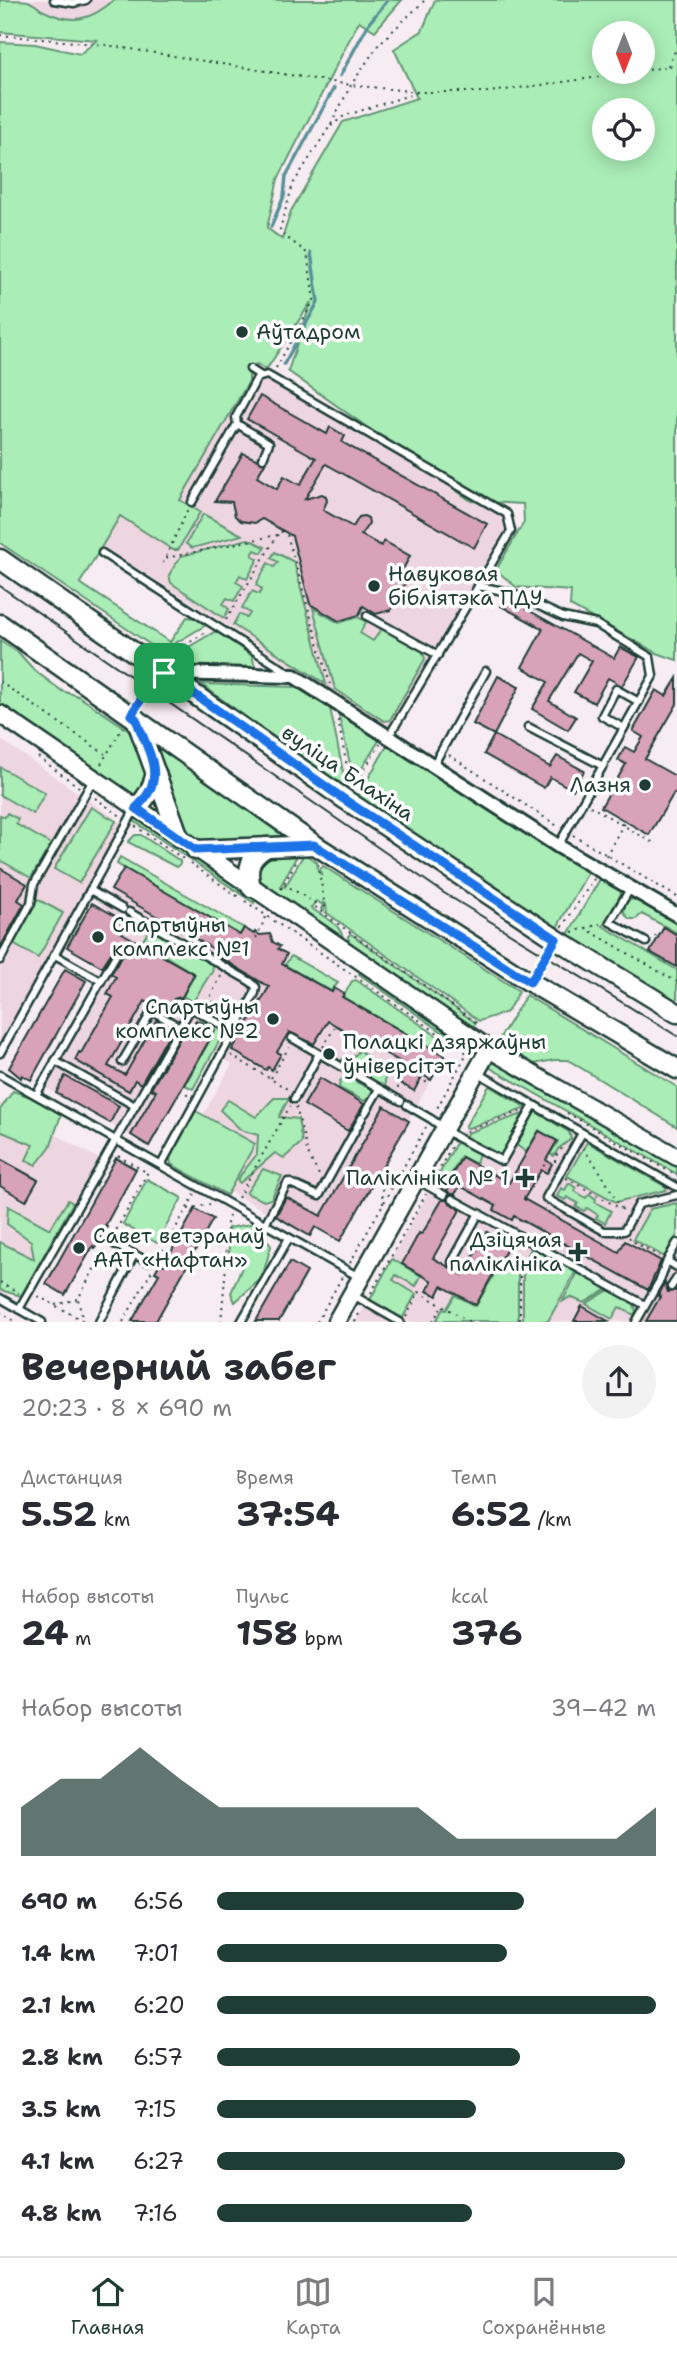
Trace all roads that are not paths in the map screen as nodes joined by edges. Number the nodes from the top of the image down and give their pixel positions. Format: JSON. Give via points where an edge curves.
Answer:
{"nodes":[{"id":1,"x":54,"y":0,"type":"edge"},
{"id":2,"x":86,"y":0,"type":"edge"},
{"id":3,"x":250,"y":369,"type":"dead end"},
{"id":4,"x":264,"y":376,"type":"junction"},
{"id":5,"x":237,"y":424,"type":"junction"},
{"id":6,"x":263,"y":458,"type":"dead end"},
{"id":7,"x":192,"y":502,"type":"road end"},
{"id":8,"x":102,"y":553,"type":"dead end"},
{"id":9,"x":0,"y":559,"type":"edge"},
{"id":10,"x":478,"y":586,"type":"junction"},
{"id":11,"x":367,"y":616,"type":"dead end"},
{"id":12,"x":0,"y":624,"type":"edge"},
{"id":13,"x":438,"y":655,"type":"junction"},
{"id":14,"x":486,"y":671,"type":"dead end"},
{"id":15,"x":294,"y":676,"type":"junction"},
{"id":16,"x":157,"y":679,"type":"junction"},
{"id":17,"x":639,"y":702,"type":"junction"},
{"id":18,"x":0,"y":714,"type":"edge"},
{"id":19,"x":133,"y":717,"type":"junction"},
{"id":20,"x":528,"y":727,"type":"dead end"},
{"id":21,"x":624,"y":728,"type":"junction"},
{"id":22,"x":387,"y":735,"type":"junction"},
{"id":23,"x":434,"y":764,"type":"junction"},
{"id":24,"x":603,"y":766,"type":"junction"},
{"id":25,"x":156,"y":773,"type":"junction"},
{"id":26,"x":90,"y":785,"type":"junction"},
{"id":27,"x":133,"y":814,"type":"junction"},
{"id":28,"x":179,"y":837,"type":"junction"},
{"id":29,"x":558,"y":846,"type":"junction"},
{"id":30,"x":267,"y":847,"type":"junction"},
{"id":31,"x":196,"y":850,"type":"junction"},
{"id":32,"x":317,"y":852,"type":"junction"},
{"id":33,"x":251,"y":887,"type":"junction"},
{"id":34,"x":630,"y":888,"type":"junction"},
{"id":35,"x":90,"y":890,"type":"junction"},
{"id":36,"x":677,"y":915,"type":"edge"},
{"id":37,"x":646,"y":942,"type":"dead end"},
{"id":38,"x":55,"y":955,"type":"junction"},
{"id":39,"x":116,"y":955,"type":"dead end"},
{"id":40,"x":0,"y":960,"type":"edge"},
{"id":41,"x":100,"y":981,"type":"junction"},
{"id":42,"x":179,"y":1002,"type":"dead end"},
{"id":43,"x":191,"y":1008,"type":"junction"},
{"id":44,"x":677,"y":1013,"type":"edge"},
{"id":45,"x":180,"y":1027,"type":"junction"},
{"id":46,"x":230,"y":1029,"type":"junction"},
{"id":47,"x":293,"y":1039,"type":"road end"},
{"id":48,"x":489,"y":1049,"type":"junction"},
{"id":49,"x":0,"y":1054,"type":"edge"},
{"id":50,"x":319,"y":1054,"type":"junction"},
{"id":51,"x":55,"y":1061,"type":"junction"},
{"id":52,"x":122,"y":1062,"type":"dead end"},
{"id":53,"x":677,"y":1069,"type":"edge"},
{"id":54,"x":475,"y":1072,"type":"junction"},
{"id":55,"x":0,"y":1075,"type":"edge"},
{"id":56,"x":379,"y":1088,"type":"junction"},
{"id":57,"x":36,"y":1095,"type":"junction"},
{"id":58,"x":295,"y":1097,"type":"road end"},
{"id":59,"x":135,"y":1106,"type":"junction"},
{"id":60,"x":533,"y":1107,"type":"junction"},
{"id":61,"x":443,"y":1129,"type":"junction"},
{"id":62,"x":582,"y":1133,"type":"junction"},
{"id":63,"x":116,"y":1140,"type":"junction"},
{"id":64,"x":677,"y":1157,"type":"edge"},
{"id":65,"x":157,"y":1163,"type":"junction"},
{"id":66,"x":423,"y":1183,"type":"junction"},
{"id":67,"x":677,"y":1187,"type":"edge"},
{"id":68,"x":444,"y":1195,"type":"dead end"},
{"id":69,"x":677,"y":1195,"type":"edge"},
{"id":70,"x":452,"y":1199,"type":"dead end"},
{"id":71,"x":479,"y":1213,"type":"junction"},
{"id":72,"x":265,"y":1224,"type":"junction"},
{"id":73,"x":289,"y":1238,"type":"junction"},
{"id":74,"x":677,"y":1243,"type":"edge"},
{"id":75,"x":114,"y":1244,"type":"dead end"},
{"id":76,"x":134,"y":1255,"type":"junction"},
{"id":77,"x":667,"y":1261,"type":"junction"},
{"id":78,"x":147,"y":1262,"type":"dead end"},
{"id":79,"x":452,"y":1262,"type":"dead end"},
{"id":80,"x":677,"y":1266,"type":"edge"},
{"id":81,"x":354,"y":1274,"type":"junction"},
{"id":82,"x":677,"y":1278,"type":"edge"},
{"id":83,"x":671,"y":1287,"type":"dead end"},
{"id":84,"x":359,"y":1298,"type":"junction"},
{"id":85,"x":1,"y":1301,"type":"edge"},
{"id":86,"x":645,"y":1305,"type":"junction"},
{"id":87,"x":19,"y":1309,"type":"junction"},
{"id":88,"x":42,"y":1321,"type":"edge"},
{"id":89,"x":99,"y":1321,"type":"edge"},
{"id":90,"x":241,"y":1321,"type":"edge"},
{"id":91,"x":336,"y":1321,"type":"edge"},
{"id":92,"x":401,"y":1321,"type":"edge"},
{"id":93,"x":636,"y":1321,"type":"edge"}],
"edges":[{"from":1,"to":2,"type":"lane"},
{"from":3,"to":4,"type":"lane"},
{"from":4,"to":5,"type":"lane","via":[[257,378],[236,417]]},
{"from":4,"to":10,"type":"lane","via":[[507,514],[511,531]]},
{"from":5,"to":6,"type":"lane","via":[[269,443]]},
{"from":5,"to":7,"type":"lane"},
{"from":8,"to":15,"type":"lane"},
{"from":9,"to":16,"type":"main road","name":"вуліца Блахіна"},
{"from":10,"to":13,"type":"lane"},
{"from":10,"to":17,"type":"lane","via":[[509,592],[563,617],[596,624],[650,657],[653,676]]},
{"from":11,"to":13,"type":"lane"},
{"from":12,"to":19,"type":"main road"},
{"from":13,"to":22,"type":"lane"},
{"from":14,"to":23,"type":"lane"},
{"from":15,"to":16,"type":"street"},
{"from":15,"to":22,"type":"street"},
{"from":16,"to":44,"type":"main road","name":"вуліца Блахіна"},
{"from":17,"to":21,"type":"lane"},
{"from":17,"to":21,"type":"lane","via":[[616,690],[602,716]]},
{"from":18,"to":26,"type":"street"},
{"from":19,"to":25,"type":"main road"},
{"from":19,"to":32,"type":"main road"},
{"from":20,"to":24,"type":"lane"},
{"from":21,"to":24,"type":"lane"},
{"from":22,"to":23,"type":"street"},
{"from":23,"to":29,"type":"street"},
{"from":24,"to":29,"type":"lane"},
{"from":25,"to":27,"type":"main road","via":[[146,799]]},
{"from":25,"to":28,"type":"main road"},
{"from":26,"to":27,"type":"street"},
{"from":26,"to":40,"type":"lane","via":[[33,884],[31,904]]},
{"from":27,"to":28,"type":"street"},
{"from":27,"to":35,"type":"lane"},
{"from":28,"to":31,"type":"street"},
{"from":29,"to":34,"type":"street"},
{"from":30,"to":31,"type":"main road"},
{"from":30,"to":32,"type":"main road"},
{"from":30,"to":33,"type":"main road","via":[[251,860]]},
{"from":31,"to":33,"type":"street"},
{"from":32,"to":53,"type":"main road"},
{"from":33,"to":48,"type":"street"},
{"from":34,"to":36,"type":"street"},
{"from":34,"to":37,"type":"lane","via":[[611,922]]},
{"from":35,"to":38,"type":"lane"},
{"from":35,"to":46,"type":"lane","via":[[251,982],[256,992]]},
{"from":38,"to":41,"type":"lane"},
{"from":38,"to":49,"type":"lane"},
{"from":39,"to":41,"type":"lane"},
{"from":41,"to":51,"type":"lane"},
{"from":42,"to":43,"type":"lane"},
{"from":43,"to":45,"type":"lane"},
{"from":43,"to":46,"type":"lane"},
{"from":45,"to":52,"type":"lane","via":[[152,1011]]},
{"from":45,"to":59,"type":"lane"},
{"from":46,"to":65,"type":"lane","via":[[224,1051]]},
{"from":47,"to":50,"type":"lane"},
{"from":48,"to":54,"type":"street"},
{"from":48,"to":64,"type":"street"},
{"from":50,"to":56,"type":"lane"},
{"from":50,"to":58,"type":"lane"},
{"from":51,"to":57,"type":"lane"},
{"from":51,"to":59,"type":"lane"},
{"from":54,"to":60,"type":"lane"},
{"from":54,"to":61,"type":"street"},
{"from":55,"to":57,"type":"lane"},
{"from":56,"to":61,"type":"lane"},
{"from":56,"to":72,"type":"lane","via":[[319,1196],[288,1182]]},
{"from":57,"to":63,"type":"lane"},
{"from":59,"to":63,"type":"lane"},
{"from":60,"to":61,"type":"lane","via":[[502,1161]]},
{"from":60,"to":62,"type":"lane"},
{"from":61,"to":66,"type":"street"},
{"from":62,"to":67,"type":"lane"},
{"from":62,"to":69,"type":"lane","via":[[555,1172],[546,1198],[604,1231],[624,1231],[639,1203]]},
{"from":63,"to":65,"type":"lane"},
{"from":63,"to":87,"type":"lane"},
{"from":65,"to":72,"type":"lane"},
{"from":66,"to":68,"type":"lane"},
{"from":66,"to":81,"type":"street"},
{"from":70,"to":71,"type":"lane"},
{"from":71,"to":79,"type":"lane"},
{"from":71,"to":86,"type":"lane"},
{"from":72,"to":73,"type":"lane"},
{"from":73,"to":81,"type":"lane"},
{"from":73,"to":90,"type":"lane"},
{"from":74,"to":77,"type":"lane"},
{"from":75,"to":76,"type":"lane"},
{"from":76,"to":78,"type":"lane"},
{"from":76,"to":89,"type":"lane"},
{"from":77,"to":80,"type":"lane"},
{"from":77,"to":86,"type":"lane"},
{"from":81,"to":84,"type":"street"},
{"from":82,"to":83,"type":"lane"},
{"from":84,"to":91,"type":"street"},
{"from":84,"to":92,"type":"lane"},
{"from":85,"to":87,"type":"lane"},
{"from":86,"to":93,"type":"lane"},
{"from":87,"to":88,"type":"lane"}]}
